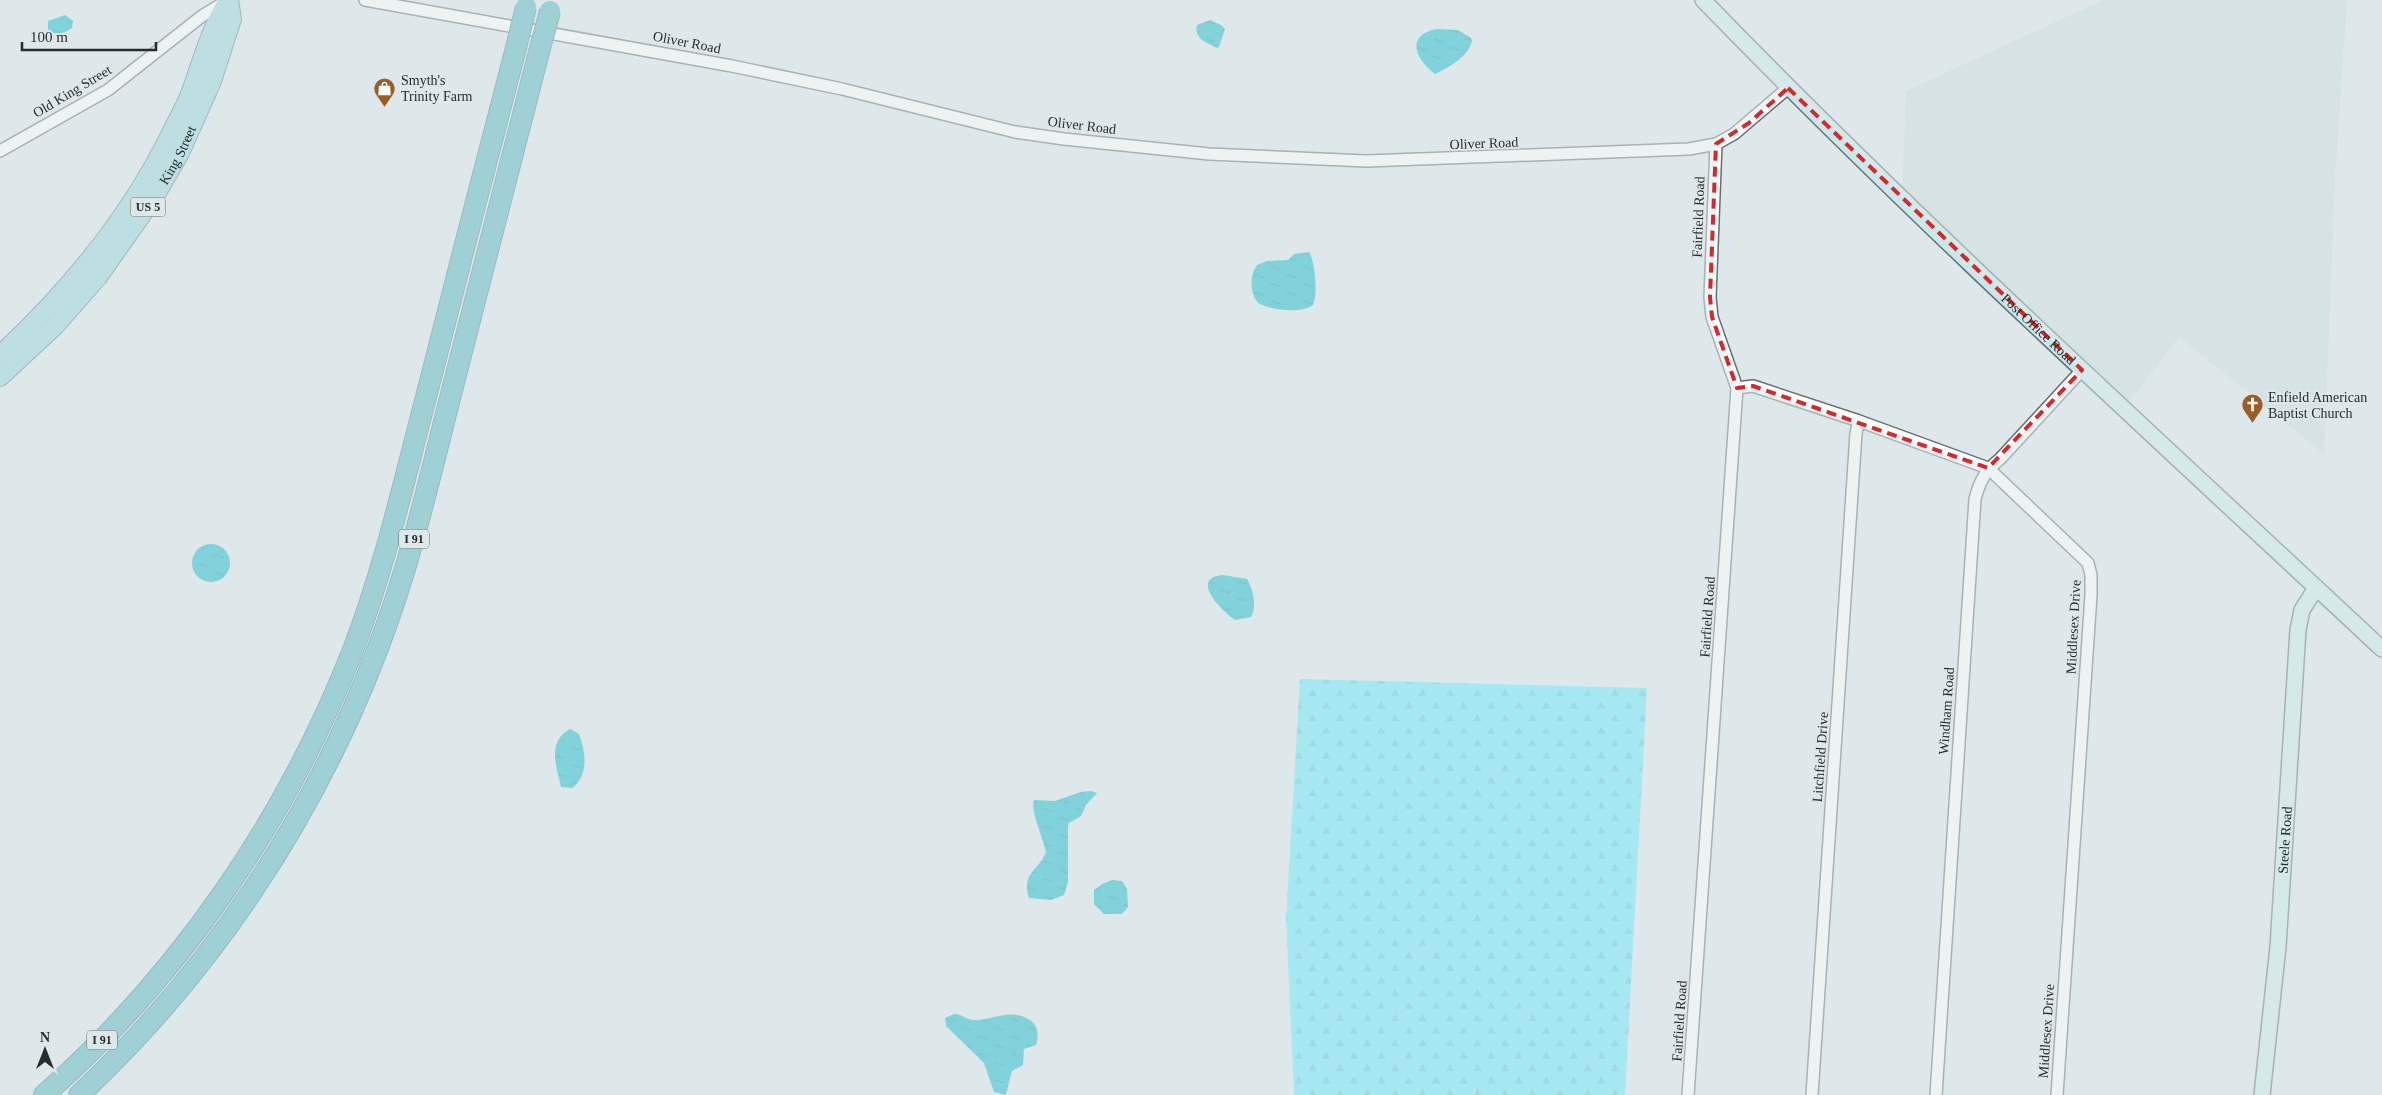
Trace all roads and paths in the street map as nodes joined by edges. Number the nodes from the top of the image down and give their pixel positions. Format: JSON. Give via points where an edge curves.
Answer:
{"nodes":[{"id":1,"x":229,"y":0,"type":"edge"},
{"id":2,"x":365,"y":0,"type":"edge"},
{"id":3,"x":1703,"y":0,"type":"edge"},
{"id":4,"x":527,"y":4,"type":"edge"},
{"id":5,"x":551,"y":6,"type":"edge"},
{"id":6,"x":1788,"y":88,"type":"junction"},
{"id":7,"x":1716,"y":144,"type":"junction"},
{"id":8,"x":0,"y":150,"type":"edge"},
{"id":9,"x":130,"y":221,"type":"junction"},
{"id":10,"x":0,"y":355,"type":"edge"},
{"id":11,"x":2082,"y":370,"type":"junction"},
{"id":12,"x":0,"y":377,"type":"edge"},
{"id":13,"x":1737,"y":388,"type":"junction"},
{"id":14,"x":1859,"y":421,"type":"junction"},
{"id":15,"x":1988,"y":468,"type":"junction"},
{"id":16,"x":2316,"y":588,"type":"junction"},
{"id":17,"x":2382,"y":649,"type":"edge"},
{"id":18,"x":44,"y":1095,"type":"edge"},
{"id":19,"x":79,"y":1095,"type":"edge"},
{"id":20,"x":1688,"y":1095,"type":"edge"},
{"id":21,"x":1812,"y":1095,"type":"edge"},
{"id":22,"x":1936,"y":1095,"type":"edge"},
{"id":23,"x":2057,"y":1095,"type":"edge"},
{"id":24,"x":2262,"y":1095,"type":"edge"}],
"edges":[{"from":1,"to":8,"type":"street","name":"Old King Street","via":[[202,16],[108,90]]},
{"from":1,"to":9,"type":"main road","name":"King Street","number":"US 5","via":[[218,16],[196,100],[164,147]]},
{"from":2,"to":7,"type":"street","name":"Oliver Road","via":[[732,66],[842,89],[1015,132],[1064,139],[1209,154],[1366,161],[1665,151]]},
{"from":3,"to":6,"type":"street","name":"Post Office Road"},
{"from":4,"to":18,"type":"highway","number":"I 91","bridge":true,"via":[[386,550],[354,647],[317,732],[277,808],[222,896],[160,976],[102,1040]]},
{"from":5,"to":19,"type":"highway","number":"I 91","bridge":true,"via":[[415,535],[378,650],[336,745],[294,824],[242,908],[180,987]]},
{"from":6,"to":7,"type":"street","name":"Oliver Road","via":[[1750,123]]},
{"from":6,"to":11,"type":"street","name":"Post Office Road"},
{"from":7,"to":13,"type":"street","name":"Fairfield Road","via":[[1710,297],[1712,317]]},
{"from":9,"to":10,"type":"main road","name":"King Street","number":"US 5"},
{"from":9,"to":12,"type":"main road","name":"King Street","number":"US 5","via":[[98,277],[55,326]]},
{"from":11,"to":15,"type":"street","name":"Windham Road"},
{"from":11,"to":16,"type":"street","name":"Post Office Road"},
{"from":13,"to":14,"type":"street","name":"Middlesex Drive","via":[[1753,386]]},
{"from":13,"to":20,"type":"street","name":"Fairfield Road"},
{"from":14,"to":15,"type":"street","name":"Middlesex Drive"},
{"from":14,"to":21,"type":"street","name":"Litchfield Drive"},
{"from":15,"to":22,"type":"street","name":"Windham Road","via":[[1979,482],[1976,499]]},
{"from":15,"to":23,"type":"street","name":"Middlesex Drive","via":[[2088,562],[2091,574]]},
{"from":16,"to":17,"type":"street","name":"Post Office Road"},
{"from":16,"to":24,"type":"street","name":"Steele Road","via":[[2302,610],[2298,630],[2278,947]]}]}
